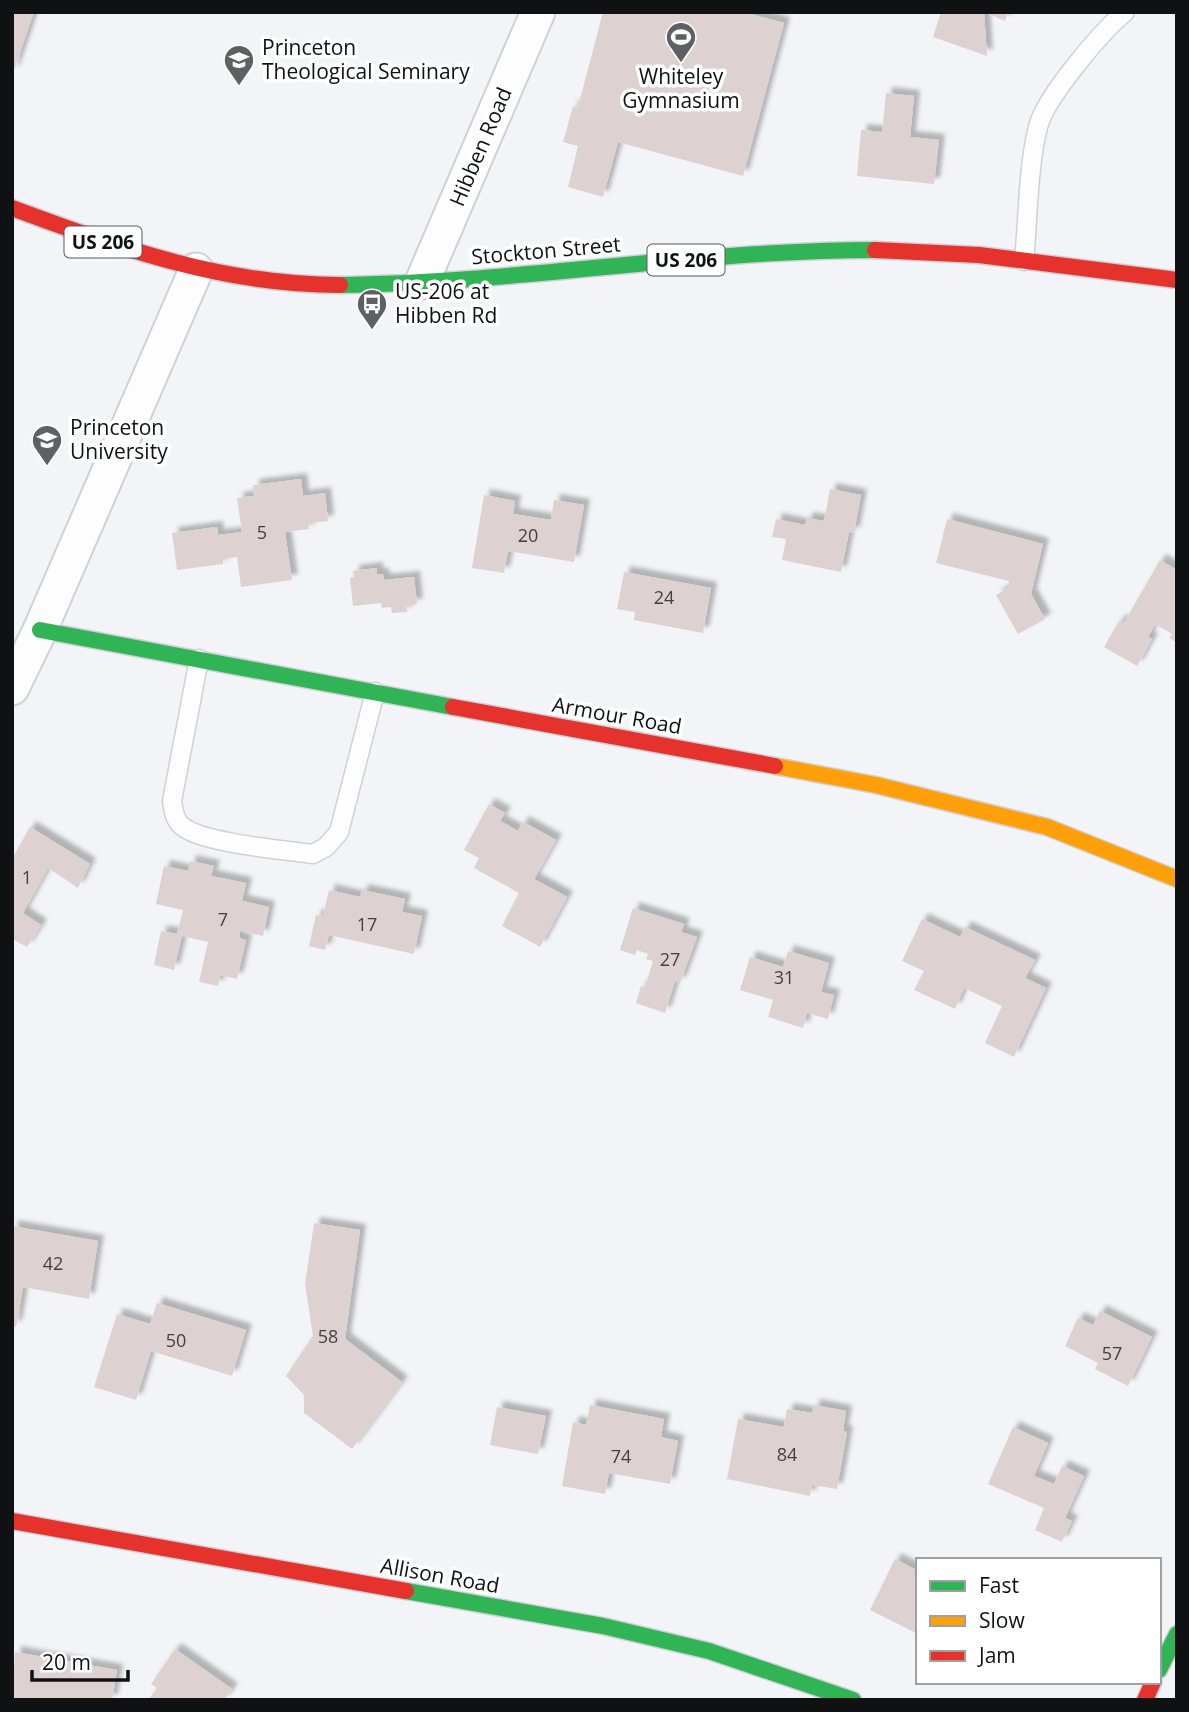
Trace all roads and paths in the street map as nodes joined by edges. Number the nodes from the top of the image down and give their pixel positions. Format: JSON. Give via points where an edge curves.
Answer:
{"nodes":[{"id":1,"x":538,"y":12,"type":"edge"},
{"id":2,"x":1125,"y":12,"type":"edge"},
{"id":3,"x":12,"y":208,"type":"edge"},
{"id":4,"x":1024,"y":261,"type":"junction"},
{"id":5,"x":195,"y":270,"type":"junction"},
{"id":6,"x":1177,"y":280,"type":"edge"},
{"id":7,"x":422,"y":282,"type":"junction"},
{"id":8,"x":40,"y":630,"type":"junction"},
{"id":9,"x":199,"y":659,"type":"junction"},
{"id":10,"x":12,"y":688,"type":"edge"},
{"id":11,"x":375,"y":692,"type":"junction"},
{"id":12,"x":1177,"y":879,"type":"edge"},
{"id":13,"x":12,"y":1521,"type":"edge"},
{"id":14,"x":1177,"y":1633,"type":"edge"},
{"id":15,"x":1161,"y":1666,"type":"edge"},
{"id":16,"x":1152,"y":1684,"type":"edge"},
{"id":17,"x":853,"y":1700,"type":"edge"},
{"id":18,"x":1145,"y":1700,"type":"edge"}],
"edges":[{"from":1,"to":7,"type":"street","name":"Hibben Road"},
{"from":2,"to":4,"type":"lane","via":[[1067,76],[1038,125]]},
{"from":3,"to":5,"type":"main road","name":"Stockton Street","number":"US 206"},
{"from":4,"to":6,"type":"main road","name":"Stockton Street","number":"US 206"},
{"from":4,"to":7,"type":"main road","name":"Stockton Street","number":"US 206","via":[[885,250],[791,250]]},
{"from":5,"to":7,"type":"main road","name":"Stockton Street","number":"US 206","via":[[297,284]]},
{"from":5,"to":8,"type":"street"},
{"from":8,"to":9,"type":"main road","name":"Armour Road"},
{"from":8,"to":10,"type":"street"},
{"from":9,"to":11,"type":"main road","name":"Armour Road"},
{"from":9,"to":11,"type":"lane","via":[[172,801],[175,818],[185,829],[214,839],[313,854],[326,847],[339,832]]},
{"from":11,"to":12,"type":"main road","name":"Armour Road","via":[[968,805],[1047,827]]},
{"from":13,"to":17,"type":"main road","name":"Allison Road","via":[[603,1626],[709,1651]]},
{"from":14,"to":15,"type":"main road"},
{"from":16,"to":18,"type":"main road"}]}
